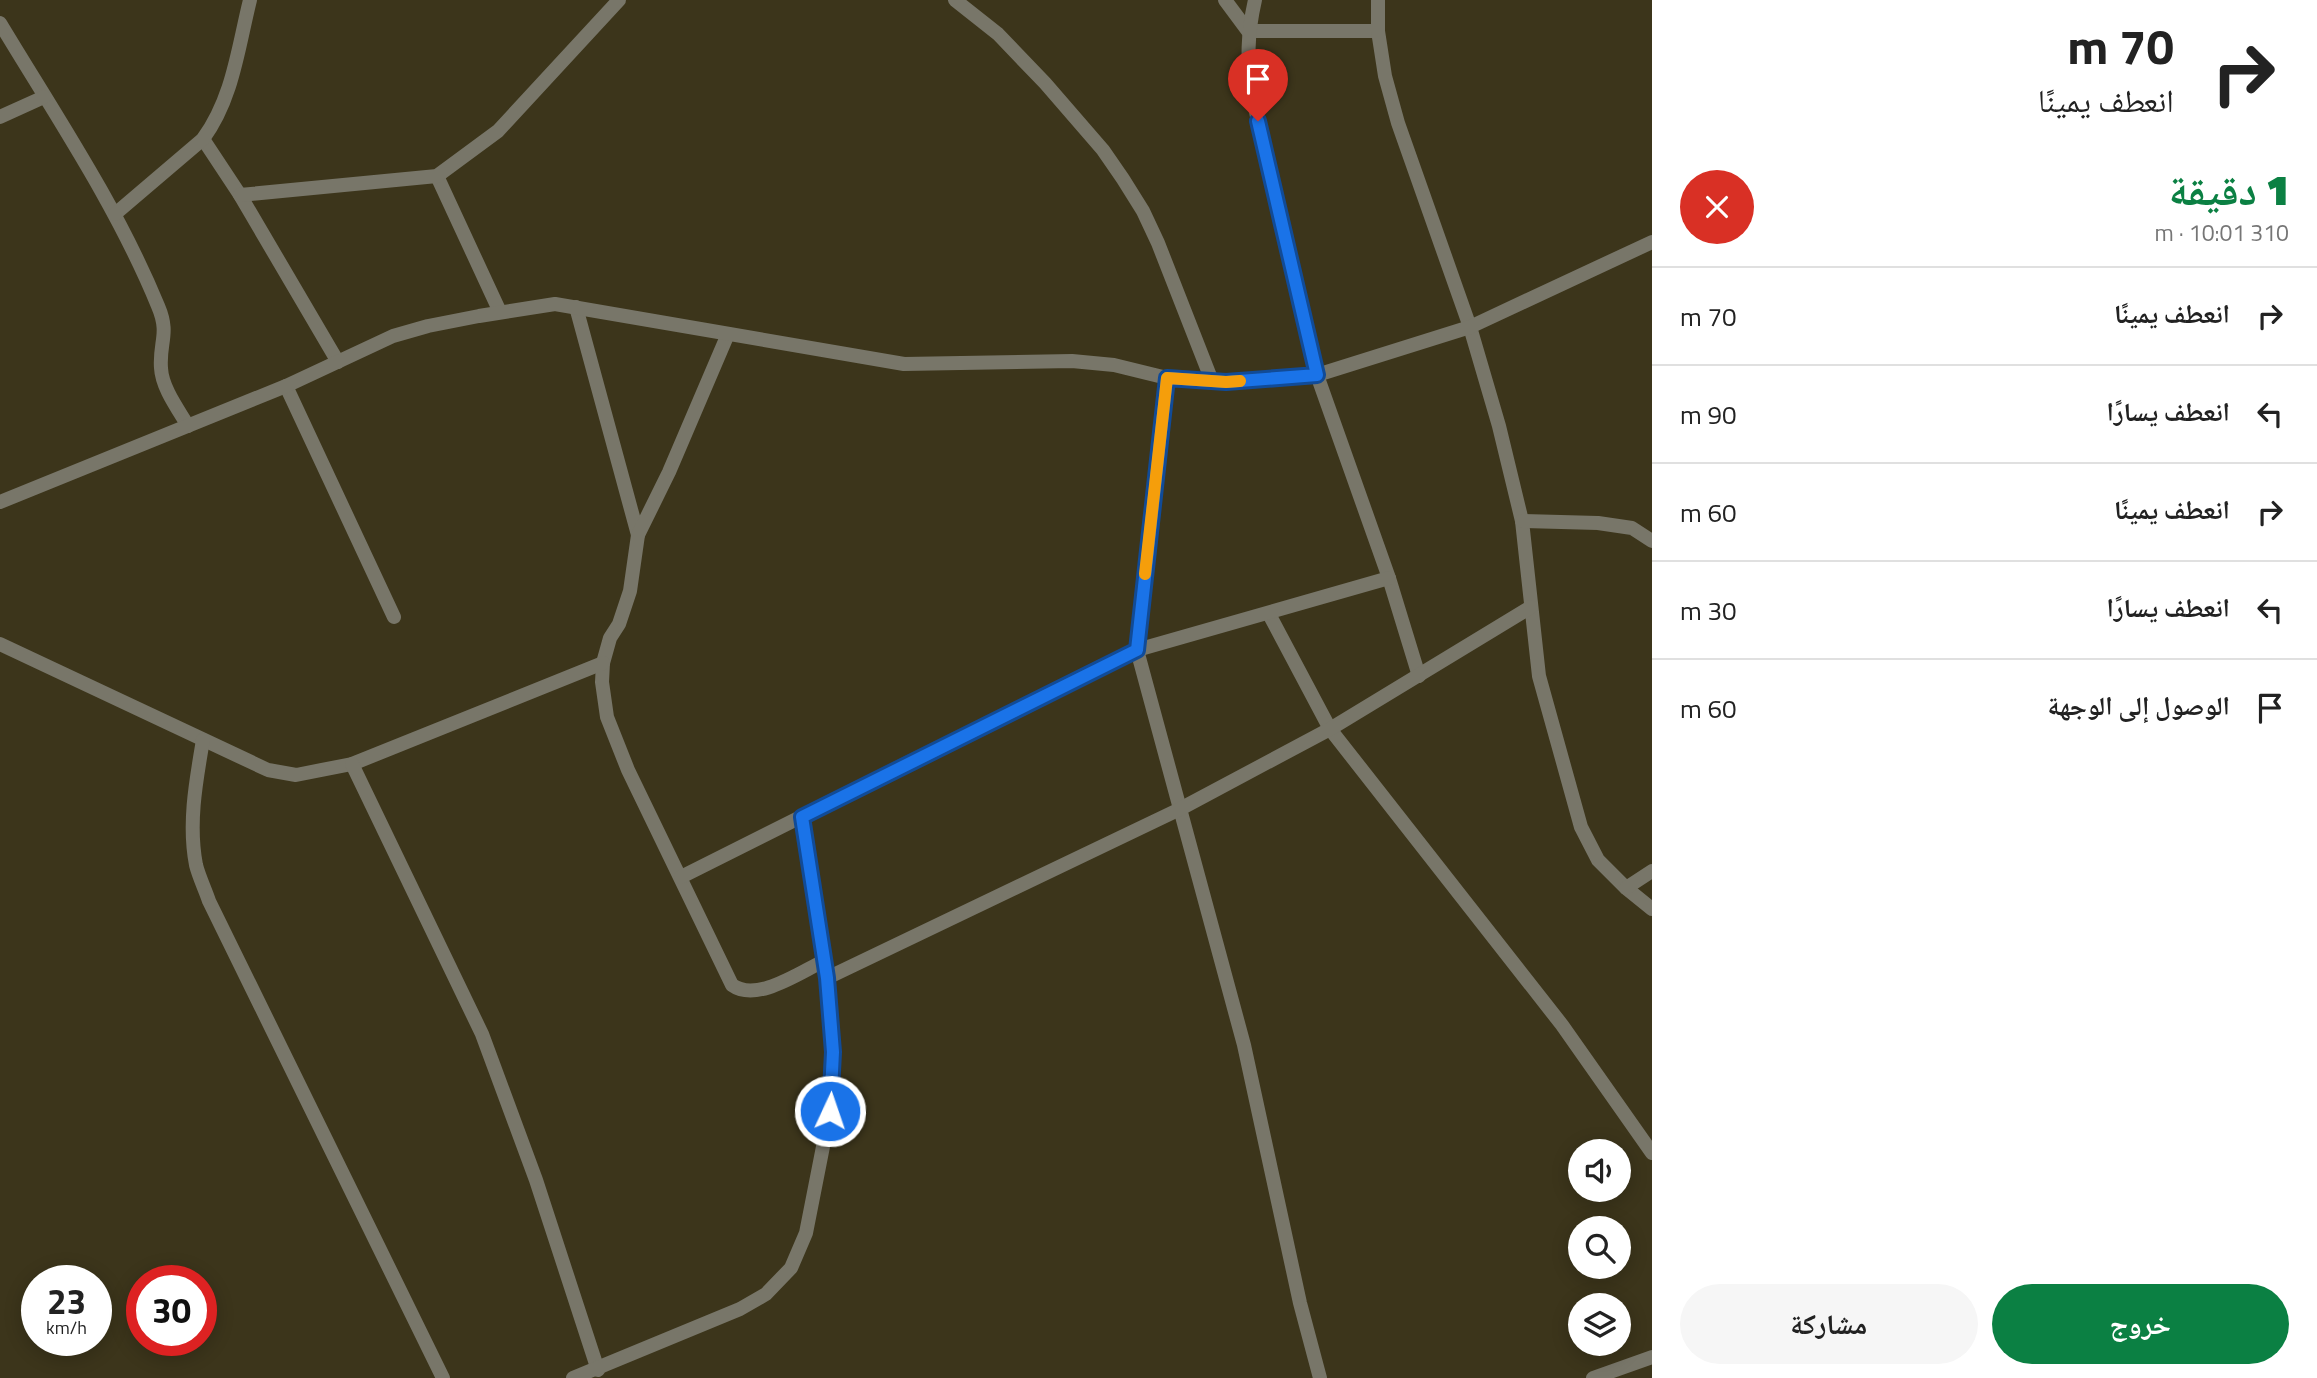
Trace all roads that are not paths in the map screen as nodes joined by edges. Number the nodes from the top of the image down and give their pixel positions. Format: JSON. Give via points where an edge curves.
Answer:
{"nodes":[{"id":1,"x":250,"y":0,"type":"edge"},
{"id":2,"x":619,"y":0,"type":"edge"},
{"id":3,"x":955,"y":0,"type":"edge"},
{"id":4,"x":1226,"y":0,"type":"edge"},
{"id":5,"x":1255,"y":0,"type":"edge"},
{"id":6,"x":1378,"y":0,"type":"edge"},
{"id":7,"x":0,"y":23,"type":"edge"},
{"id":8,"x":1248,"y":31,"type":"junction"},
{"id":9,"x":1378,"y":31,"type":"junction"},
{"id":10,"x":44,"y":97,"type":"junction"},
{"id":11,"x":0,"y":117,"type":"edge"},
{"id":12,"x":203,"y":139,"type":"junction"},
{"id":13,"x":437,"y":176,"type":"junction"},
{"id":14,"x":240,"y":195,"type":"junction"},
{"id":15,"x":115,"y":214,"type":"junction"},
{"id":16,"x":1652,"y":242,"type":"edge"},
{"id":17,"x":576,"y":307,"type":"junction"},
{"id":18,"x":500,"y":312,"type":"junction"},
{"id":19,"x":1470,"y":327,"type":"junction"},
{"id":20,"x":728,"y":334,"type":"junction"},
{"id":21,"x":338,"y":362,"type":"junction"},
{"id":22,"x":1317,"y":375,"type":"junction"},
{"id":23,"x":1167,"y":378,"type":"junction"},
{"id":24,"x":1212,"y":381,"type":"junction"},
{"id":25,"x":286,"y":386,"type":"junction"},
{"id":26,"x":188,"y":426,"type":"junction"},
{"id":27,"x":0,"y":502,"type":"edge"},
{"id":28,"x":1522,"y":522,"type":"junction"},
{"id":29,"x":638,"y":535,"type":"junction"},
{"id":30,"x":1652,"y":541,"type":"edge"},
{"id":31,"x":1389,"y":578,"type":"junction"},
{"id":32,"x":1531,"y":607,"type":"junction"},
{"id":33,"x":1269,"y":614,"type":"junction"},
{"id":34,"x":394,"y":617,"type":"dead end"},
{"id":35,"x":0,"y":644,"type":"edge"},
{"id":36,"x":1137,"y":650,"type":"junction"},
{"id":37,"x":603,"y":663,"type":"junction"},
{"id":38,"x":1419,"y":676,"type":"junction"},
{"id":39,"x":1330,"y":729,"type":"junction"},
{"id":40,"x":202,"y":740,"type":"junction"},
{"id":41,"x":352,"y":764,"type":"junction"},
{"id":42,"x":1180,"y":808,"type":"junction"},
{"id":43,"x":802,"y":817,"type":"junction"},
{"id":44,"x":1652,"y":871,"type":"edge"},
{"id":45,"x":681,"y":877,"type":"junction"},
{"id":46,"x":1626,"y":888,"type":"junction"},
{"id":47,"x":1652,"y":909,"type":"edge"},
{"id":48,"x":824,"y":961,"type":"junction"},
{"id":49,"x":827,"y":978,"type":"junction"},
{"id":50,"x":1652,"y":1153,"type":"edge"},
{"id":51,"x":1652,"y":1357,"type":"edge"},
{"id":52,"x":598,"y":1370,"type":"junction"},
{"id":53,"x":443,"y":1378,"type":"edge"},
{"id":54,"x":573,"y":1378,"type":"edge"},
{"id":55,"x":1320,"y":1378,"type":"edge"},
{"id":56,"x":1593,"y":1378,"type":"edge"}],
"edges":[{"from":1,"to":12,"type":"street","via":[[225,100]]},
{"from":2,"to":13,"type":"street","via":[[498,131]]},
{"from":3,"to":24,"type":"street","via":[[998,34],[1110,160],[1158,243]]},
{"from":4,"to":8,"type":"street"},
{"from":5,"to":8,"type":"street"},
{"from":6,"to":9,"type":"street"},
{"from":7,"to":10,"type":"street"},
{"from":8,"to":9,"type":"street"},
{"from":8,"to":22,"type":"street","via":[[1252,96]]},
{"from":9,"to":19,"type":"street","via":[[1398,123]]},
{"from":10,"to":11,"type":"street"},
{"from":10,"to":15,"type":"street"},
{"from":12,"to":14,"type":"street"},
{"from":12,"to":15,"type":"street"},
{"from":13,"to":14,"type":"street"},
{"from":13,"to":18,"type":"street"},
{"from":14,"to":21,"type":"street"},
{"from":15,"to":26,"type":"street","via":[[163,318],[161,372]]},
{"from":16,"to":19,"type":"street"},
{"from":17,"to":18,"type":"street","via":[[555,304]]},
{"from":17,"to":20,"type":"street"},
{"from":17,"to":29,"type":"street"},
{"from":18,"to":21,"type":"street","via":[[393,336]]},
{"from":19,"to":22,"type":"street"},
{"from":19,"to":28,"type":"street"},
{"from":20,"to":23,"type":"street","via":[[904,364],[1072,361]]},
{"from":20,"to":29,"type":"street"},
{"from":21,"to":25,"type":"street"},
{"from":22,"to":24,"type":"street"},
{"from":22,"to":31,"type":"street"},
{"from":23,"to":24,"type":"street"},
{"from":23,"to":36,"type":"street"},
{"from":25,"to":26,"type":"street"},
{"from":25,"to":34,"type":"street"},
{"from":26,"to":27,"type":"street"},
{"from":28,"to":30,"type":"street","via":[[1598,523],[1632,528]]},
{"from":28,"to":32,"type":"street"},
{"from":29,"to":37,"type":"street","via":[[630,592]]},
{"from":31,"to":33,"type":"street"},
{"from":31,"to":38,"type":"street"},
{"from":32,"to":38,"type":"street"},
{"from":32,"to":46,"type":"street","via":[[1539,676],[1581,827],[1598,860]]},
{"from":33,"to":36,"type":"street"},
{"from":33,"to":39,"type":"street"},
{"from":35,"to":40,"type":"street"},
{"from":36,"to":42,"type":"street"},
{"from":36,"to":43,"type":"street"},
{"from":37,"to":41,"type":"street"},
{"from":37,"to":45,"type":"street","via":[[607,717]]},
{"from":38,"to":39,"type":"street"},
{"from":39,"to":42,"type":"street"},
{"from":39,"to":50,"type":"street","via":[[1562,1025]]},
{"from":40,"to":41,"type":"street","via":[[282,774]]},
{"from":40,"to":53,"type":"street","via":[[193,824],[197,868],[209,901]]},
{"from":41,"to":52,"type":"street","via":[[482,1034]]},
{"from":42,"to":49,"type":"street"},
{"from":42,"to":55,"type":"street","via":[[1244,1045]]},
{"from":43,"to":45,"type":"street"},
{"from":43,"to":48,"type":"street"},
{"from":44,"to":46,"type":"street"},
{"from":45,"to":48,"type":"street","via":[[737,989],[761,990]]},
{"from":46,"to":47,"type":"street"},
{"from":48,"to":49,"type":"street"},
{"from":49,"to":52,"type":"street","via":[[833,1052],[830,1111],[806,1233],[791,1268],[766,1294],[740,1309]]},
{"from":51,"to":56,"type":"street"},
{"from":52,"to":54,"type":"street"}]}
